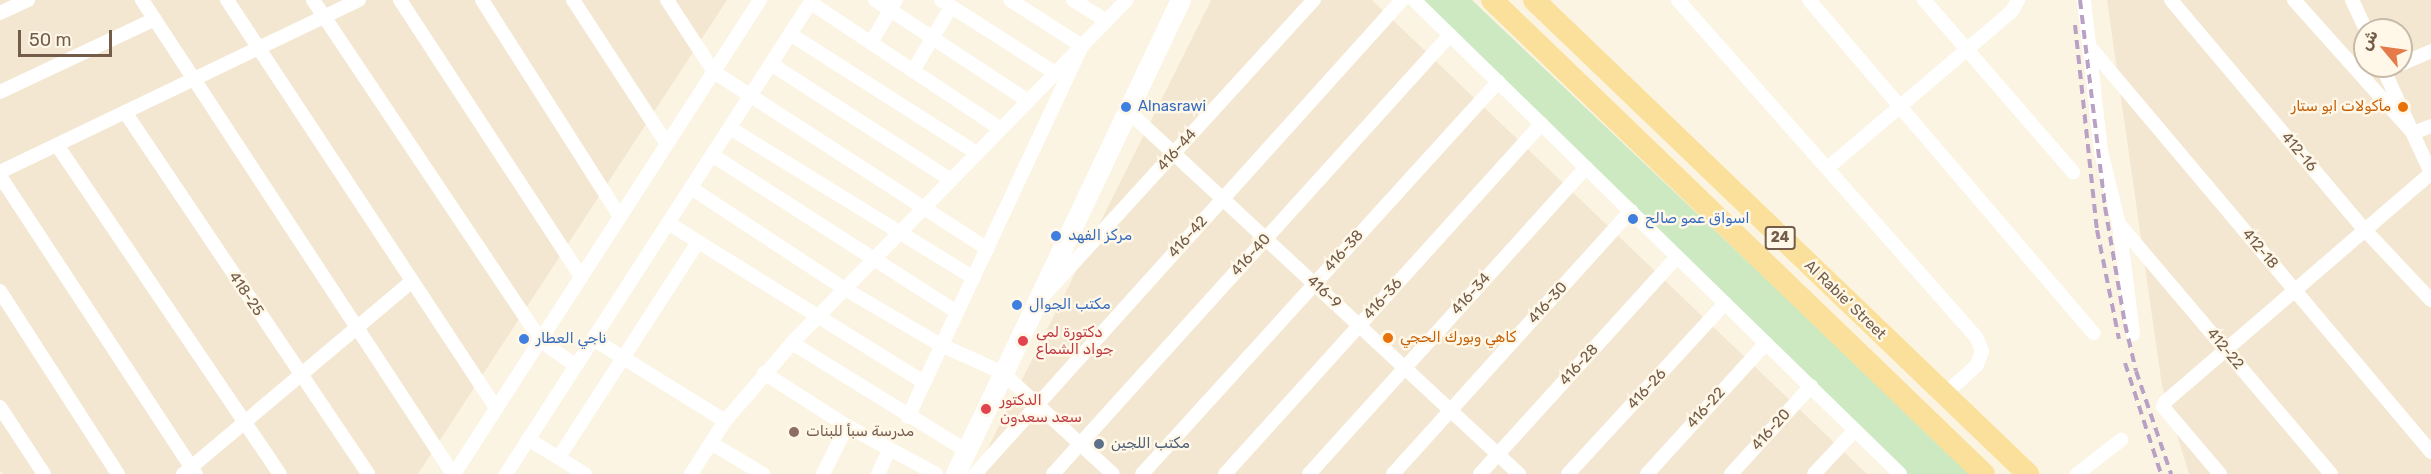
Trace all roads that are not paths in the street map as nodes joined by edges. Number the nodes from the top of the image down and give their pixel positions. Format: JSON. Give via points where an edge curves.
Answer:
{"nodes":[{"id":1,"x":28,"y":0,"type":"edge"},
{"id":2,"x":142,"y":0,"type":"edge"},
{"id":3,"x":227,"y":0,"type":"edge"},
{"id":4,"x":313,"y":0,"type":"edge"},
{"id":5,"x":359,"y":0,"type":"edge"},
{"id":6,"x":400,"y":0,"type":"edge"},
{"id":7,"x":482,"y":0,"type":"edge"},
{"id":8,"x":573,"y":0,"type":"edge"},
{"id":9,"x":667,"y":0,"type":"edge"},
{"id":10,"x":760,"y":0,"type":"edge"},
{"id":11,"x":875,"y":0,"type":"edge"},
{"id":12,"x":1010,"y":0,"type":"edge"},
{"id":13,"x":1073,"y":0,"type":"edge"},
{"id":14,"x":1127,"y":0,"type":"edge"},
{"id":15,"x":1181,"y":0,"type":"edge"},
{"id":16,"x":1314,"y":0,"type":"edge"},
{"id":17,"x":1402,"y":0,"type":"edge"},
{"id":18,"x":1414,"y":0,"type":"edge"},
{"id":19,"x":1492,"y":0,"type":"edge"},
{"id":20,"x":1678,"y":0,"type":"edge"},
{"id":21,"x":1809,"y":0,"type":"edge"},
{"id":22,"x":1924,"y":0,"type":"edge"},
{"id":23,"x":2018,"y":0,"type":"edge"},
{"id":24,"x":2084,"y":0,"type":"edge"},
{"id":25,"x":2171,"y":0,"type":"edge"},
{"id":26,"x":2294,"y":0,"type":"edge"},
{"id":27,"x":2352,"y":0,"type":"edge"},
{"id":28,"x":812,"y":1,"type":"edge"},
{"id":29,"x":1538,"y":2,"type":"edge"},
{"id":30,"x":946,"y":3,"type":"edge"},
{"id":31,"x":893,"y":5,"type":"edge"},
{"id":32,"x":0,"y":13,"type":"edge"},
{"id":33,"x":324,"y":17,"type":"junction"},
{"id":34,"x":2360,"y":18,"type":"edge"},
{"id":35,"x":155,"y":20,"type":"junction"},
{"id":36,"x":1106,"y":21,"type":"junction"},
{"id":37,"x":790,"y":34,"type":"junction"},
{"id":38,"x":1450,"y":35,"type":"junction"},
{"id":39,"x":1529,"y":37,"type":"junction"},
{"id":40,"x":933,"y":38,"type":"junction"},
{"id":41,"x":871,"y":43,"type":"junction"},
{"id":42,"x":1082,"y":46,"type":"junction"},
{"id":43,"x":2089,"y":46,"type":"junction"},
{"id":44,"x":259,"y":47,"type":"junction"},
{"id":45,"x":1965,"y":49,"type":"junction"},
{"id":46,"x":2431,"y":51,"type":"edge"},
{"id":47,"x":2413,"y":59,"type":"edge"},
{"id":48,"x":771,"y":64,"type":"junction"},
{"id":49,"x":913,"y":71,"type":"junction"},
{"id":50,"x":714,"y":72,"type":"junction"},
{"id":51,"x":1055,"y":73,"type":"junction"},
{"id":52,"x":194,"y":78,"type":"junction"},
{"id":53,"x":2391,"y":78,"type":"edge"},
{"id":54,"x":1498,"y":82,"type":"junction"},
{"id":55,"x":0,"y":92,"type":"edge"},
{"id":56,"x":751,"y":96,"type":"junction"},
{"id":57,"x":1028,"y":101,"type":"junction"},
{"id":58,"x":1898,"y":106,"type":"junction"},
{"id":59,"x":1128,"y":111,"type":"junction"},
{"id":60,"x":125,"y":112,"type":"junction"},
{"id":61,"x":1541,"y":124,"type":"junction"},
{"id":62,"x":2431,"y":126,"type":"edge"},
{"id":63,"x":730,"y":128,"type":"junction"},
{"id":64,"x":1001,"y":129,"type":"junction"},
{"id":65,"x":2413,"y":133,"type":"junction"},
{"id":66,"x":667,"y":144,"type":"junction"},
{"id":67,"x":57,"y":145,"type":"junction"},
{"id":68,"x":977,"y":153,"type":"junction"},
{"id":69,"x":1174,"y":153,"type":"junction"},
{"id":70,"x":712,"y":155,"type":"junction"},
{"id":71,"x":1830,"y":166,"type":"junction"},
{"id":72,"x":1586,"y":167,"type":"junction"},
{"id":73,"x":2073,"y":172,"type":"dead end"},
{"id":74,"x":2431,"y":173,"type":"edge"},
{"id":75,"x":0,"y":174,"type":"edge"},
{"id":76,"x":951,"y":180,"type":"junction"},
{"id":77,"x":691,"y":188,"type":"junction"},
{"id":78,"x":1223,"y":199,"type":"junction"},
{"id":79,"x":924,"y":208,"type":"junction"},
{"id":80,"x":1631,"y":211,"type":"junction"},
{"id":81,"x":620,"y":217,"type":"junction"},
{"id":82,"x":668,"y":223,"type":"junction"},
{"id":83,"x":2119,"y":224,"type":"junction"},
{"id":84,"x":2364,"y":229,"type":"junction"},
{"id":85,"x":898,"y":234,"type":"junction"},
{"id":86,"x":1266,"y":239,"type":"junction"},
{"id":87,"x":698,"y":242,"type":"junction"},
{"id":88,"x":988,"y":249,"type":"junction"},
{"id":89,"x":1677,"y":257,"type":"junction"},
{"id":90,"x":874,"y":259,"type":"junction"},
{"id":91,"x":581,"y":277,"type":"junction"},
{"id":92,"x":974,"y":278,"type":"junction"},
{"id":93,"x":412,"y":281,"type":"junction"},
{"id":94,"x":1315,"y":284,"type":"junction"},
{"id":95,"x":845,"y":289,"type":"junction"},
{"id":96,"x":2295,"y":290,"type":"junction"},
{"id":97,"x":0,"y":291,"type":"edge"},
{"id":98,"x":1040,"y":300,"type":"junction"},
{"id":99,"x":2431,"y":300,"type":"edge"},
{"id":100,"x":1725,"y":303,"type":"junction"},
{"id":101,"x":957,"y":312,"type":"junction"},
{"id":102,"x":816,"y":318,"type":"junction"},
{"id":103,"x":1359,"y":326,"type":"junction"},
{"id":104,"x":357,"y":327,"type":"junction"},
{"id":105,"x":2093,"y":333,"type":"dead end"},
{"id":106,"x":2133,"y":334,"type":"dead end"},
{"id":107,"x":593,"y":339,"type":"junction"},
{"id":108,"x":541,"y":341,"type":"junction"},
{"id":109,"x":792,"y":343,"type":"junction"},
{"id":110,"x":1766,"y":343,"type":"junction"},
{"id":111,"x":941,"y":345,"type":"junction"},
{"id":112,"x":2226,"y":351,"type":"junction"},
{"id":113,"x":625,"y":356,"type":"junction"},
{"id":114,"x":576,"y":366,"type":"junction"},
{"id":115,"x":1405,"y":368,"type":"junction"},
{"id":116,"x":764,"y":373,"type":"junction"},
{"id":117,"x":1003,"y":373,"type":"junction"},
{"id":118,"x":300,"y":375,"type":"junction"},
{"id":119,"x":923,"y":382,"type":"junction"},
{"id":120,"x":1810,"y":386,"type":"junction"},
{"id":121,"x":1944,"y":395,"type":"junction"},
{"id":122,"x":1037,"y":405,"type":"junction"},
{"id":123,"x":0,"y":407,"type":"edge"},
{"id":124,"x":496,"y":408,"type":"junction"},
{"id":125,"x":1451,"y":411,"type":"junction"},
{"id":126,"x":908,"y":417,"type":"junction"},
{"id":127,"x":245,"y":421,"type":"junction"},
{"id":128,"x":724,"y":421,"type":"junction"},
{"id":129,"x":847,"y":426,"type":"junction"},
{"id":130,"x":1855,"y":429,"type":"junction"},
{"id":131,"x":528,"y":440,"type":"junction"},
{"id":132,"x":2121,"y":440,"type":"dead end"},
{"id":133,"x":711,"y":443,"type":"junction"},
{"id":134,"x":1080,"y":444,"type":"junction"},
{"id":135,"x":889,"y":450,"type":"junction"},
{"id":136,"x":967,"y":451,"type":"junction"},
{"id":137,"x":2431,"y":452,"type":"edge"},
{"id":138,"x":1498,"y":454,"type":"junction"},
{"id":139,"x":559,"y":457,"type":"junction"},
{"id":140,"x":190,"y":472,"type":"edge"},
{"id":141,"x":510,"y":473,"type":"edge"},
{"id":142,"x":44,"y":474,"type":"edge"},
{"id":143,"x":118,"y":474,"type":"edge"},
{"id":144,"x":280,"y":474,"type":"edge"},
{"id":145,"x":368,"y":474,"type":"edge"},
{"id":146,"x":453,"y":474,"type":"edge"},
{"id":147,"x":585,"y":474,"type":"edge"},
{"id":148,"x":691,"y":474,"type":"edge"},
{"id":149,"x":763,"y":474,"type":"edge"},
{"id":150,"x":823,"y":474,"type":"edge"},
{"id":151,"x":878,"y":474,"type":"edge"},
{"id":152,"x":936,"y":474,"type":"edge"},
{"id":153,"x":956,"y":474,"type":"edge"},
{"id":154,"x":975,"y":474,"type":"edge"},
{"id":155,"x":1053,"y":474,"type":"edge"},
{"id":156,"x":1113,"y":474,"type":"edge"},
{"id":157,"x":1142,"y":474,"type":"edge"},
{"id":158,"x":1225,"y":474,"type":"edge"},
{"id":159,"x":1309,"y":474,"type":"edge"},
{"id":160,"x":1393,"y":474,"type":"edge"},
{"id":161,"x":1480,"y":474,"type":"edge"},
{"id":162,"x":1519,"y":474,"type":"edge"},
{"id":163,"x":1568,"y":474,"type":"edge"},
{"id":164,"x":1647,"y":474,"type":"edge"},
{"id":165,"x":1731,"y":474,"type":"edge"},
{"id":166,"x":1814,"y":474,"type":"edge"},
{"id":167,"x":1900,"y":474,"type":"edge"},
{"id":168,"x":1984,"y":474,"type":"edge"},
{"id":169,"x":2028,"y":474,"type":"edge"},
{"id":170,"x":2077,"y":474,"type":"edge"},
{"id":171,"x":2220,"y":474,"type":"edge"},
{"id":172,"x":2331,"y":474,"type":"edge"}],
"edges":[{"from":1,"to":32,"type":"street"},
{"from":2,"to":35,"type":"street"},
{"from":3,"to":44,"type":"street"},
{"from":4,"to":33,"type":"street"},
{"from":5,"to":33,"type":"street"},
{"from":6,"to":91,"type":"street"},
{"from":7,"to":81,"type":"street"},
{"from":8,"to":66,"type":"street"},
{"from":9,"to":50,"type":"street"},
{"from":10,"to":50,"type":"street"},
{"from":11,"to":31,"type":"street"},
{"from":12,"to":42,"type":"street"},
{"from":13,"to":36,"type":"street"},
{"from":14,"to":36,"type":"street"},
{"from":15,"to":59,"type":"street"},
{"from":16,"to":69,"type":"street","name":"416-44"},
{"from":17,"to":78,"type":"street","name":"416-42"},
{"from":18,"to":38,"type":"street"},
{"from":19,"to":39,"type":"main road","name":"Al Rabie' Street","number":"24"},
{"from":20,"to":71,"type":"street"},
{"from":21,"to":58,"type":"street"},
{"from":22,"to":45,"type":"street"},
{"from":23,"to":45,"type":"street","via":[[2012,11]]},
{"from":24,"to":43,"type":"street"},
{"from":25,"to":84,"type":"street","name":"412-16"},
{"from":26,"to":65,"type":"street"},
{"from":27,"to":34,"type":"street"},
{"from":28,"to":37,"type":"street"},
{"from":28,"to":41,"type":"street"},
{"from":29,"to":39,"type":"street","via":[[1540,22]]},
{"from":29,"to":121,"type":"main road","name":"Al Rabie' Street","number":"24"},
{"from":30,"to":40,"type":"street"},
{"from":30,"to":51,"type":"street"},
{"from":31,"to":40,"type":"street"},
{"from":31,"to":41,"type":"street"},
{"from":33,"to":44,"type":"street"},
{"from":33,"to":108,"type":"street"},
{"from":35,"to":52,"type":"street"},
{"from":35,"to":55,"type":"street"},
{"from":36,"to":42,"type":"street"},
{"from":37,"to":48,"type":"street"},
{"from":37,"to":68,"type":"street"},
{"from":38,"to":54,"type":"street"},
{"from":38,"to":86,"type":"street","name":"416-40"},
{"from":39,"to":168,"type":"main road","name":"Al Rabie' Street","number":"24"},
{"from":40,"to":49,"type":"street"},
{"from":40,"to":57,"type":"street"},
{"from":41,"to":49,"type":"street"},
{"from":42,"to":51,"type":"street"},
{"from":42,"to":88,"type":"street"},
{"from":43,"to":83,"type":"street","via":[[2101,152]]},
{"from":43,"to":96,"type":"street","name":"412-18"},
{"from":44,"to":52,"type":"street"},
{"from":44,"to":93,"type":"street"},
{"from":45,"to":58,"type":"street"},
{"from":45,"to":73,"type":"street"},
{"from":46,"to":47,"type":"street"},
{"from":48,"to":56,"type":"street"},
{"from":48,"to":76,"type":"street"},
{"from":49,"to":64,"type":"street"},
{"from":50,"to":56,"type":"street"},
{"from":50,"to":66,"type":"street"},
{"from":51,"to":57,"type":"street"},
{"from":52,"to":60,"type":"street"},
{"from":52,"to":104,"type":"street"},
{"from":53,"to":65,"type":"street"},
{"from":54,"to":61,"type":"street"},
{"from":54,"to":94,"type":"street","name":"416-38"},
{"from":56,"to":63,"type":"street"},
{"from":56,"to":79,"type":"street"},
{"from":57,"to":64,"type":"street"},
{"from":58,"to":71,"type":"street"},
{"from":58,"to":105,"type":"street"},
{"from":59,"to":69,"type":"street","name":"416-9"},
{"from":59,"to":98,"type":"street"},
{"from":60,"to":67,"type":"street"},
{"from":60,"to":118,"type":"street","name":"418-25"},
{"from":61,"to":72,"type":"street"},
{"from":61,"to":103,"type":"street","name":"416-36"},
{"from":62,"to":65,"type":"street"},
{"from":63,"to":70,"type":"street"},
{"from":63,"to":85,"type":"street"},
{"from":64,"to":68,"type":"street"},
{"from":65,"to":74,"type":"street"},
{"from":66,"to":81,"type":"street"},
{"from":67,"to":75,"type":"street"},
{"from":67,"to":127,"type":"street"},
{"from":68,"to":76,"type":"street"},
{"from":69,"to":78,"type":"street","name":"416-9"},
{"from":69,"to":98,"type":"street","name":"416-44"},
{"from":70,"to":77,"type":"street"},
{"from":70,"to":90,"type":"street"},
{"from":71,"to":121,"type":"street","via":[[1976,337],[1982,351],[1977,364]]},
{"from":72,"to":80,"type":"street"},
{"from":72,"to":115,"type":"street","name":"416-34"},
{"from":74,"to":84,"type":"street"},
{"from":75,"to":140,"type":"street"},
{"from":76,"to":79,"type":"street"},
{"from":77,"to":82,"type":"street"},
{"from":77,"to":95,"type":"street"},
{"from":78,"to":86,"type":"street","name":"416-9"},
{"from":78,"to":122,"type":"street","name":"416-42"},
{"from":79,"to":85,"type":"street"},
{"from":79,"to":88,"type":"street"},
{"from":80,"to":89,"type":"street"},
{"from":80,"to":125,"type":"street","name":"416-30"},
{"from":81,"to":91,"type":"street"},
{"from":82,"to":87,"type":"street"},
{"from":82,"to":107,"type":"street"},
{"from":83,"to":106,"type":"street"},
{"from":83,"to":112,"type":"street","name":"412-22"},
{"from":84,"to":96,"type":"street"},
{"from":84,"to":99,"type":"street","name":"412-16"},
{"from":85,"to":90,"type":"street"},
{"from":85,"to":92,"type":"street"},
{"from":86,"to":94,"type":"street","name":"416-9"},
{"from":86,"to":134,"type":"street","name":"416-40"},
{"from":87,"to":102,"type":"street"},
{"from":87,"to":113,"type":"street"},
{"from":88,"to":92,"type":"street"},
{"from":89,"to":100,"type":"street"},
{"from":89,"to":138,"type":"street","name":"416-28"},
{"from":90,"to":95,"type":"street"},
{"from":90,"to":101,"type":"street"},
{"from":91,"to":108,"type":"street"},
{"from":92,"to":101,"type":"street"},
{"from":93,"to":104,"type":"street"},
{"from":93,"to":124,"type":"street"},
{"from":94,"to":103,"type":"street","name":"416-9"},
{"from":94,"to":157,"type":"street","name":"416-38"},
{"from":95,"to":102,"type":"street"},
{"from":95,"to":111,"type":"street"},
{"from":96,"to":112,"type":"street"},
{"from":96,"to":137,"type":"street","name":"412-18"},
{"from":97,"to":143,"type":"street"},
{"from":98,"to":117,"type":"street"},
{"from":100,"to":110,"type":"street"},
{"from":100,"to":163,"type":"street","name":"416-26"},
{"from":101,"to":111,"type":"street"},
{"from":102,"to":109,"type":"street"},
{"from":102,"to":119,"type":"street"},
{"from":103,"to":115,"type":"street","name":"416-9"},
{"from":103,"to":158,"type":"street","name":"416-36"},
{"from":104,"to":118,"type":"street"},
{"from":104,"to":146,"type":"street"},
{"from":107,"to":113,"type":"street"},
{"from":107,"to":114,"type":"street"},
{"from":108,"to":114,"type":"street"},
{"from":108,"to":124,"type":"street"},
{"from":109,"to":116,"type":"street"},
{"from":109,"to":126,"type":"street"},
{"from":110,"to":120,"type":"street"},
{"from":110,"to":164,"type":"street","name":"416-22"},
{"from":111,"to":117,"type":"street"},
{"from":111,"to":119,"type":"street"},
{"from":112,"to":171,"type":"street","via":[[2163,407]]},
{"from":112,"to":172,"type":"street","name":"412-22"},
{"from":113,"to":128,"type":"street"},
{"from":113,"to":139,"type":"street"},
{"from":114,"to":131,"type":"street"},
{"from":115,"to":125,"type":"street","name":"416-9"},
{"from":115,"to":159,"type":"street","name":"416-34"},
{"from":116,"to":128,"type":"street"},
{"from":116,"to":129,"type":"street"},
{"from":117,"to":122,"type":"street"},
{"from":117,"to":136,"type":"street"},
{"from":118,"to":127,"type":"street"},
{"from":118,"to":145,"type":"street","name":"418-25"},
{"from":119,"to":126,"type":"street"},
{"from":120,"to":130,"type":"street"},
{"from":120,"to":165,"type":"street","name":"416-20"},
{"from":121,"to":169,"type":"main road","name":"Al Rabie' Street","number":"24"},
{"from":122,"to":134,"type":"street"},
{"from":122,"to":154,"type":"street","name":"416-42"},
{"from":123,"to":142,"type":"street"},
{"from":124,"to":146,"type":"street"},
{"from":125,"to":138,"type":"street","name":"416-9"},
{"from":125,"to":160,"type":"street","name":"416-30"},
{"from":126,"to":136,"type":"street"},
{"from":127,"to":140,"type":"street"},
{"from":127,"to":144,"type":"street"},
{"from":128,"to":133,"type":"street"},
{"from":129,"to":135,"type":"street"},
{"from":129,"to":150,"type":"street"},
{"from":130,"to":166,"type":"street"},
{"from":130,"to":167,"type":"street"},
{"from":131,"to":139,"type":"street"},
{"from":131,"to":141,"type":"street"},
{"from":132,"to":170,"type":"street"},
{"from":133,"to":148,"type":"street"},
{"from":133,"to":149,"type":"street"},
{"from":134,"to":155,"type":"street","name":"416-40"},
{"from":134,"to":156,"type":"street"},
{"from":135,"to":151,"type":"street"},
{"from":135,"to":152,"type":"street"},
{"from":136,"to":153,"type":"street"},
{"from":138,"to":161,"type":"street","name":"416-28"},
{"from":138,"to":162,"type":"street","name":"416-9"},
{"from":139,"to":147,"type":"street"}]}
